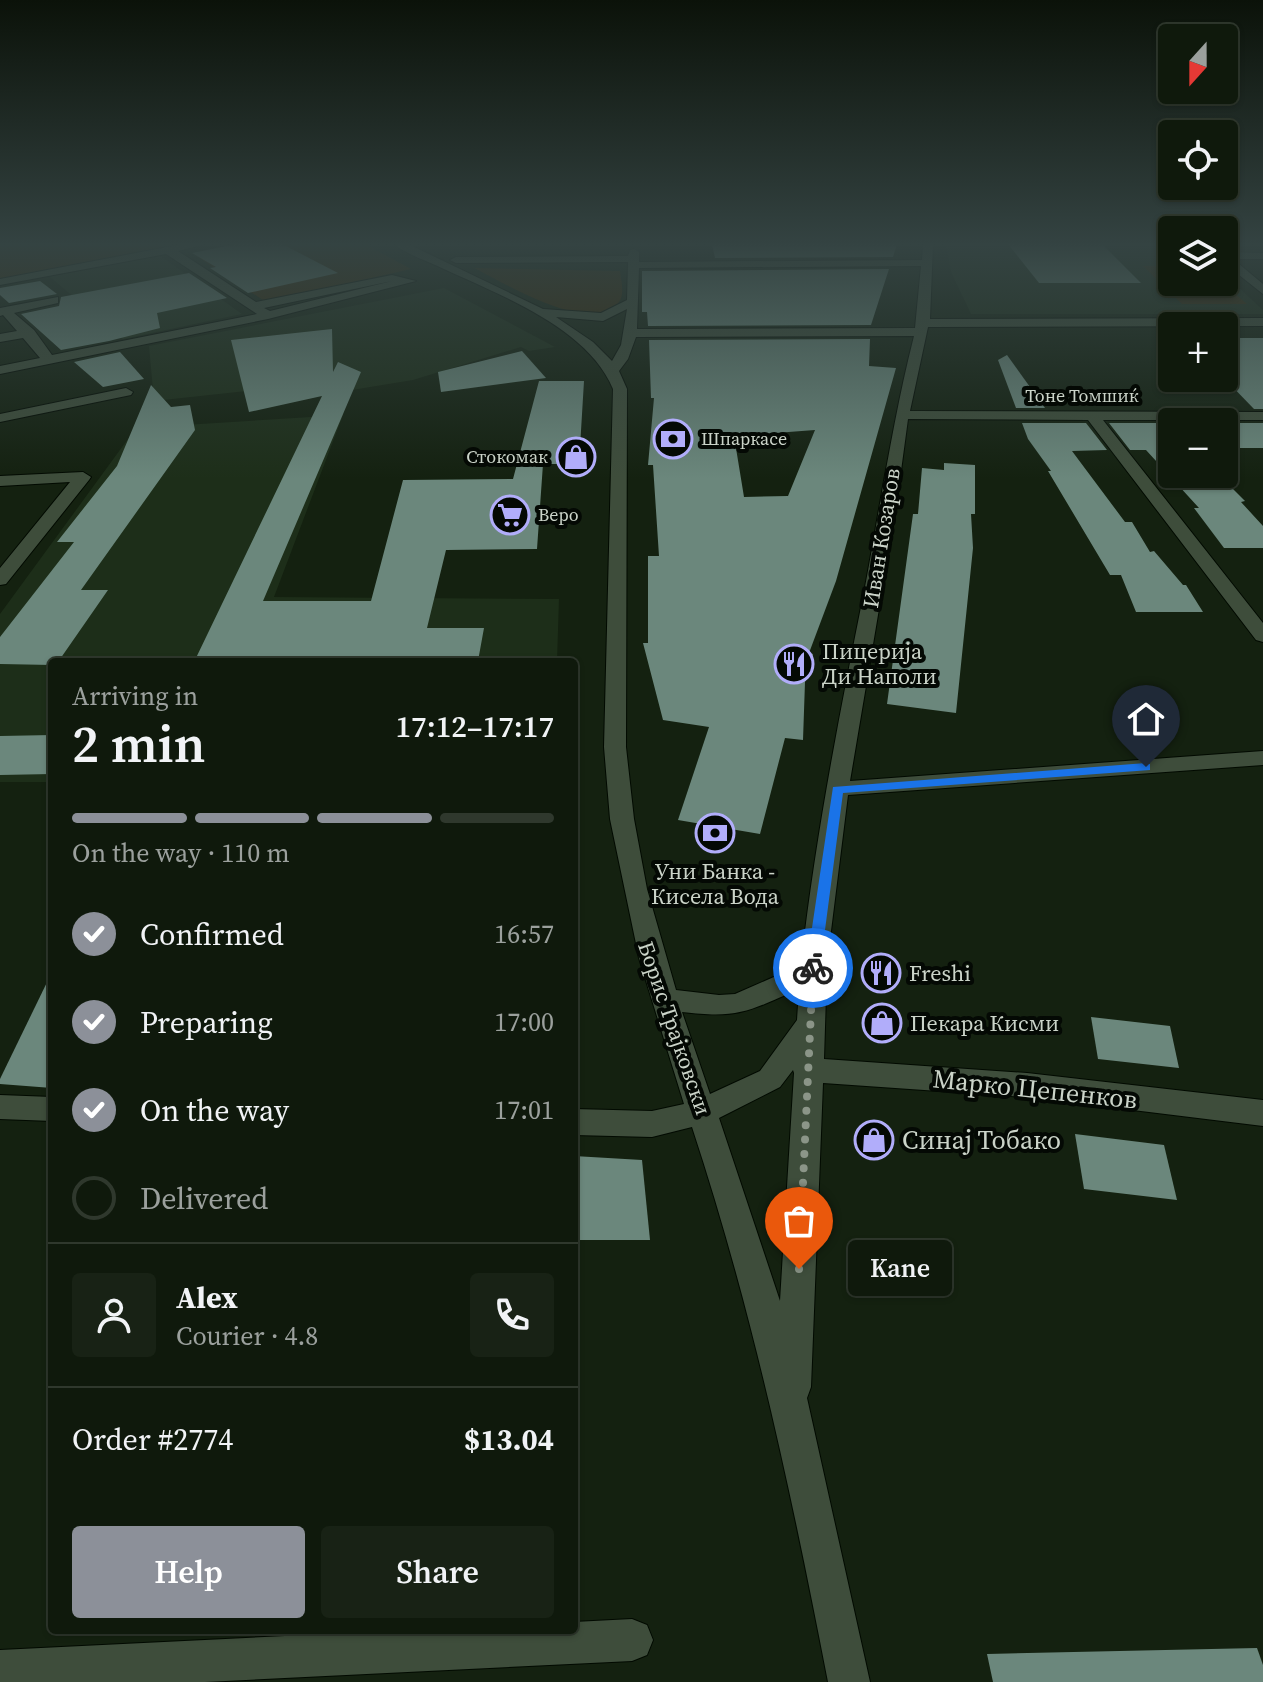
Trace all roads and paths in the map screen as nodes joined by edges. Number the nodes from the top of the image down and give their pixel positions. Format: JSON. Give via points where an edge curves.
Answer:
{"nodes":[{"id":1,"x":17,"y":322,"type":"edge"},
{"id":2,"x":232,"y":322,"type":"edge"},
{"id":3,"x":555,"y":322,"type":"edge"},
{"id":4,"x":631,"y":322,"type":"edge"},
{"id":5,"x":921,"y":322,"type":"edge"},
{"id":6,"x":1229,"y":322,"type":"edge"},
{"id":7,"x":921,"y":327,"type":"junction"},
{"id":8,"x":29,"y":333,"type":"junction"},
{"id":9,"x":630,"y":333,"type":"junction"},
{"id":10,"x":0,"y":338,"type":"edge"},
{"id":11,"x":50,"y":361,"type":"junction"},
{"id":12,"x":0,"y":370,"type":"edge"},
{"id":13,"x":612,"y":371,"type":"junction"},
{"id":14,"x":126,"y":392,"type":"dead end"},
{"id":15,"x":901,"y":415,"type":"junction"},
{"id":16,"x":1093,"y":416,"type":"junction"},
{"id":17,"x":1263,"y":416,"type":"edge"},
{"id":18,"x":0,"y":418,"type":"edge"},
{"id":19,"x":0,"y":481,"type":"edge"},
{"id":20,"x":0,"y":580,"type":"edge"},
{"id":21,"x":1263,"y":636,"type":"edge"},
{"id":22,"x":1263,"y":758,"type":"edge"},
{"id":23,"x":837,"y":789,"type":"junction"},
{"id":24,"x":813,"y":971,"type":"junction"},
{"id":25,"x":666,"y":999,"type":"junction"},
{"id":26,"x":809,"y":1025,"type":"junction"},
{"id":27,"x":807,"y":1070,"type":"junction"},
{"id":28,"x":0,"y":1107,"type":"edge"},
{"id":29,"x":48,"y":1109,"type":"edge"},
{"id":30,"x":703,"y":1112,"type":"junction"},
{"id":31,"x":1263,"y":1113,"type":"edge"},
{"id":32,"x":578,"y":1122,"type":"edge"},
{"id":33,"x":792,"y":1413,"type":"junction"},
{"id":34,"x":632,"y":1640,"type":"dead end"},
{"id":35,"x":0,"y":1671,"type":"edge"},
{"id":36,"x":849,"y":1682,"type":"edge"}],
"edges":[{"from":1,"to":8,"type":"street"},
{"from":2,"to":11,"type":"street"},
{"from":3,"to":13,"type":"street","via":[[583,341]]},
{"from":4,"to":9,"type":"street"},
{"from":5,"to":7,"type":"street","name":"Иван Козаров"},
{"from":6,"to":7,"type":"street"},
{"from":7,"to":9,"type":"street"},
{"from":7,"to":15,"type":"street","name":"Иван Козаров"},
{"from":8,"to":10,"type":"street"},
{"from":8,"to":11,"type":"street"},
{"from":9,"to":13,"type":"street","via":[[625,358]]},
{"from":11,"to":12,"type":"street"},
{"from":13,"to":25,"type":"street","name":"Борис Трајковски","via":[[621,398],[618,797],[641,925]]},
{"from":14,"to":18,"type":"street"},
{"from":15,"to":16,"type":"street","name":"Тоне Томшиќ"},
{"from":15,"to":23,"type":"street","name":"Иван Козаров"},
{"from":16,"to":17,"type":"street","name":"Тоне Томшиќ"},
{"from":16,"to":21,"type":"street"},
{"from":19,"to":20,"type":"street","via":[[83,477]]},
{"from":22,"to":23,"type":"street"},
{"from":23,"to":24,"type":"street","name":"Иван Козаров"},
{"from":24,"to":25,"type":"street","via":[[738,1004]]},
{"from":24,"to":26,"type":"street","name":"Иван Козаров"},
{"from":25,"to":30,"type":"street","name":"Борис Трајковски"},
{"from":26,"to":27,"type":"street","name":"Иван Козаров"},
{"from":26,"to":30,"type":"street","via":[[770,1079]]},
{"from":27,"to":31,"type":"street","name":"Марко Цепенков","via":[[1027,1085]]},
{"from":27,"to":33,"type":"street","name":"Иван Козаров"},
{"from":28,"to":29,"type":"street"},
{"from":30,"to":32,"type":"street","via":[[652,1124]]},
{"from":30,"to":33,"type":"street","name":"Борис Трајковски","via":[[762,1297]]},
{"from":33,"to":36,"type":"street","name":"Борис Трајковски"},
{"from":34,"to":35,"type":"street"}]}
